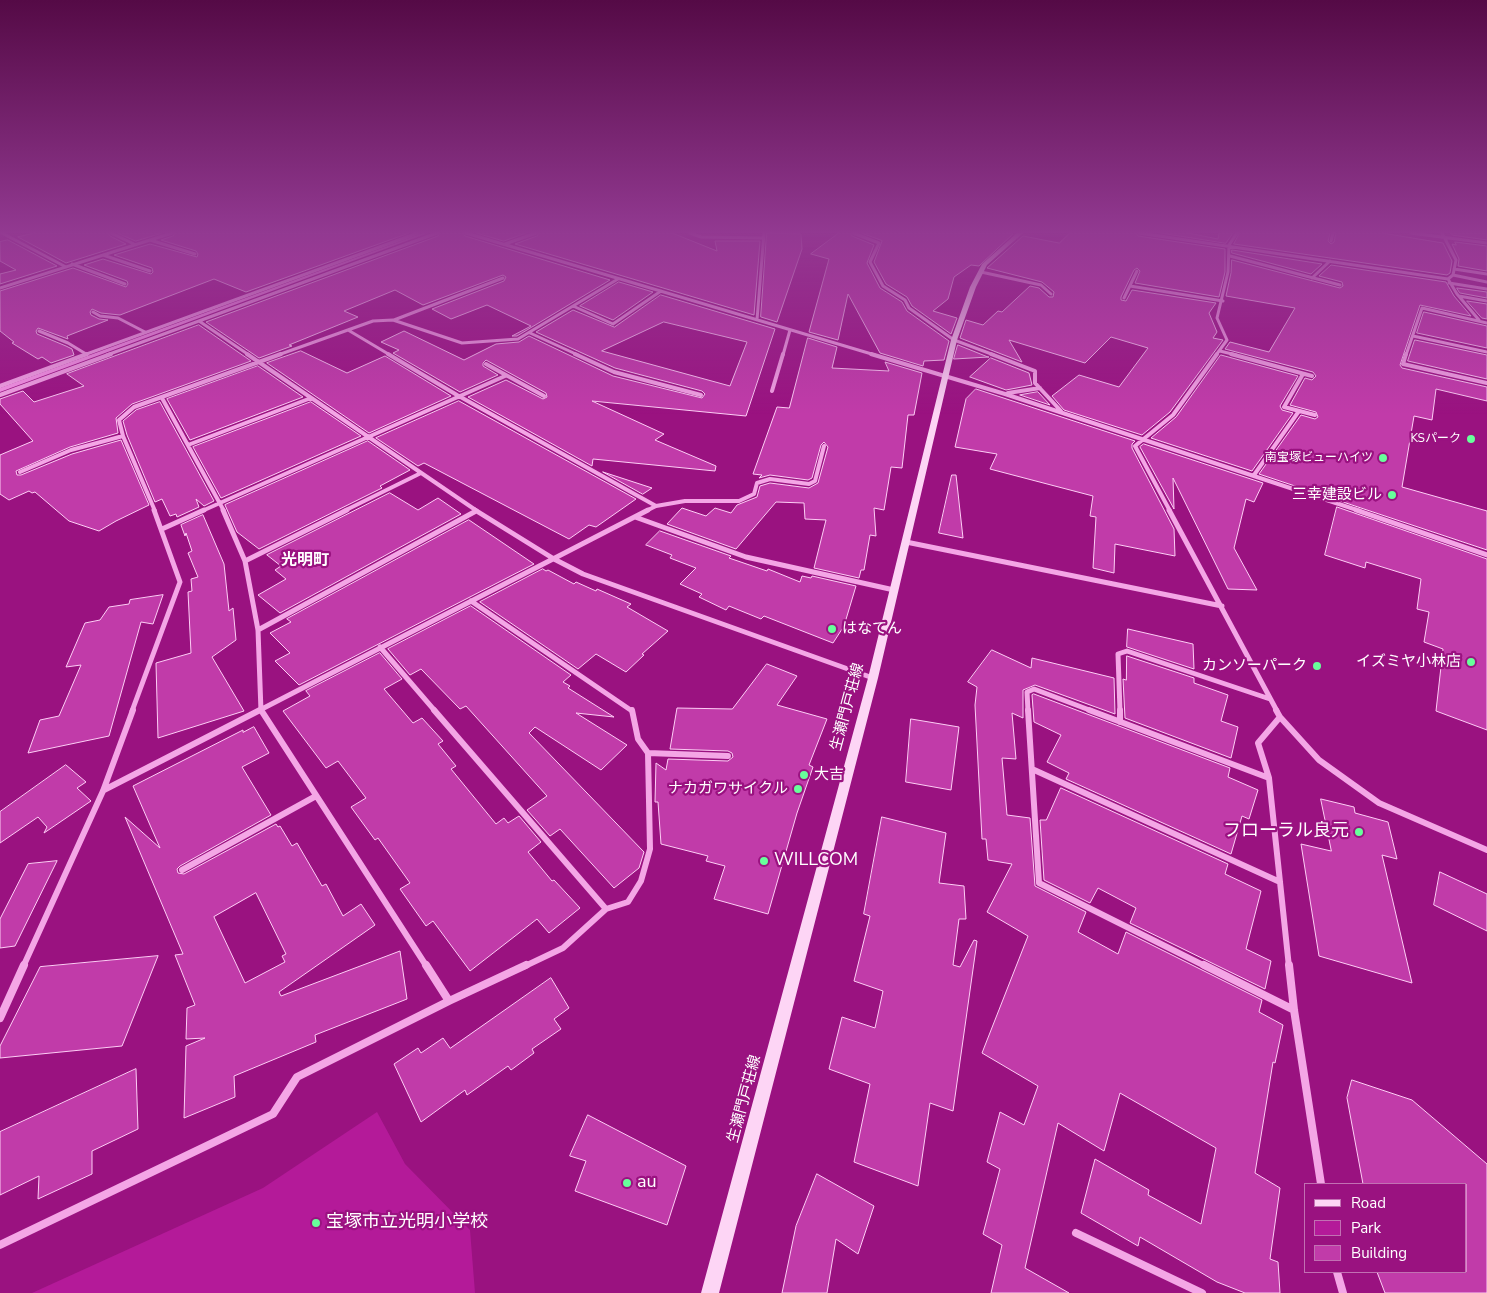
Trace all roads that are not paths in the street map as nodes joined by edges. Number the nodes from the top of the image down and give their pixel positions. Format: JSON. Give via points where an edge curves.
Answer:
{"nodes":[{"id":1,"x":252,"y":293,"type":"edge"},
{"id":2,"x":274,"y":293,"type":"edge"},
{"id":3,"x":463,"y":293,"type":"edge"},
{"id":4,"x":595,"y":293,"type":"edge"},
{"id":5,"x":658,"y":293,"type":"edge"},
{"id":6,"x":669,"y":293,"type":"edge"},
{"id":7,"x":760,"y":293,"type":"edge"},
{"id":8,"x":895,"y":293,"type":"edge"},
{"id":9,"x":971,"y":293,"type":"edge"},
{"id":10,"x":1126,"y":293,"type":"edge"},
{"id":11,"x":1176,"y":293,"type":"edge"},
{"id":12,"x":1224,"y":293,"type":"edge"},
{"id":13,"x":1457,"y":293,"type":"edge"},
{"id":14,"x":1459,"y":296,"type":"junction"},
{"id":15,"x":1124,"y":298,"type":"dead end"},
{"id":16,"x":1487,"y":300,"type":"edge"},
{"id":17,"x":1223,"y":301,"type":"junction"},
{"id":18,"x":574,"y":306,"type":"junction"},
{"id":19,"x":93,"y":312,"type":"dead end"},
{"id":20,"x":394,"y":320,"type":"junction"},
{"id":21,"x":758,"y":320,"type":"junction"},
{"id":22,"x":199,"y":321,"type":"junction"},
{"id":23,"x":1480,"y":321,"type":"junction"},
{"id":24,"x":1487,"y":323,"type":"edge"},
{"id":25,"x":348,"y":330,"type":"junction"},
{"id":26,"x":790,"y":330,"type":"junction"},
{"id":27,"x":39,"y":331,"type":"dead end"},
{"id":28,"x":145,"y":332,"type":"junction"},
{"id":29,"x":530,"y":333,"type":"junction"},
{"id":30,"x":1413,"y":336,"type":"junction"},
{"id":31,"x":954,"y":340,"type":"junction"},
{"id":32,"x":1220,"y":351,"type":"junction"},
{"id":33,"x":1487,"y":352,"type":"edge"},
{"id":34,"x":86,"y":354,"type":"junction"},
{"id":35,"x":258,"y":362,"type":"junction"},
{"id":36,"x":486,"y":364,"type":"dead end"},
{"id":37,"x":1303,"y":374,"type":"junction"},
{"id":38,"x":505,"y":376,"type":"junction"},
{"id":39,"x":1312,"y":376,"type":"dead end"},
{"id":40,"x":946,"y":377,"type":"junction"},
{"id":41,"x":1487,"y":383,"type":"edge"},
{"id":42,"x":0,"y":386,"type":"edge"},
{"id":43,"x":1040,"y":388,"type":"junction"},
{"id":44,"x":772,"y":392,"type":"dead end"},
{"id":45,"x":1005,"y":394,"type":"junction"},
{"id":46,"x":0,"y":395,"type":"edge"},
{"id":47,"x":701,"y":395,"type":"dead end"},
{"id":48,"x":457,"y":396,"type":"junction"},
{"id":49,"x":544,"y":396,"type":"dead end"},
{"id":50,"x":162,"y":398,"type":"junction"},
{"id":51,"x":311,"y":398,"type":"junction"},
{"id":52,"x":1299,"y":411,"type":"junction"},
{"id":53,"x":1063,"y":412,"type":"junction"},
{"id":54,"x":1315,"y":415,"type":"dead end"},
{"id":55,"x":123,"y":436,"type":"junction"},
{"id":56,"x":368,"y":437,"type":"junction"},
{"id":57,"x":1142,"y":439,"type":"junction"},
{"id":58,"x":188,"y":446,"type":"junction"},
{"id":59,"x":824,"y":446,"type":"dead end"},
{"id":60,"x":20,"y":472,"type":"dead end"},
{"id":61,"x":421,"y":473,"type":"junction"},
{"id":62,"x":1254,"y":475,"type":"junction"},
{"id":63,"x":220,"y":503,"type":"junction"},
{"id":64,"x":656,"y":506,"type":"junction"},
{"id":65,"x":476,"y":511,"type":"junction"},
{"id":66,"x":635,"y":517,"type":"junction"},
{"id":67,"x":162,"y":529,"type":"junction"},
{"id":68,"x":906,"y":542,"type":"junction"},
{"id":69,"x":1487,"y":555,"type":"edge"},
{"id":70,"x":554,"y":559,"type":"junction"},
{"id":71,"x":245,"y":560,"type":"junction"},
{"id":72,"x":894,"y":590,"type":"junction"},
{"id":73,"x":472,"y":601,"type":"junction"},
{"id":74,"x":1222,"y":606,"type":"junction"},
{"id":75,"x":258,"y":630,"type":"junction"},
{"id":76,"x":380,"y":647,"type":"junction"},
{"id":77,"x":872,"y":678,"type":"junction"},
{"id":78,"x":1270,"y":699,"type":"junction"},
{"id":79,"x":261,"y":711,"type":"junction"},
{"id":80,"x":1280,"y":718,"type":"junction"},
{"id":81,"x":1120,"y":722,"type":"junction"},
{"id":82,"x":648,"y":753,"type":"junction"},
{"id":83,"x":728,"y":756,"type":"dead end"},
{"id":84,"x":1032,"y":769,"type":"junction"},
{"id":85,"x":1269,"y":778,"type":"junction"},
{"id":86,"x":103,"y":791,"type":"junction"},
{"id":87,"x":316,"y":796,"type":"junction"},
{"id":88,"x":1487,"y":850,"type":"edge"},
{"id":89,"x":182,"y":870,"type":"dead end"},
{"id":90,"x":1280,"y":882,"type":"junction"},
{"id":91,"x":606,"y":909,"type":"junction"},
{"id":92,"x":449,"y":1001,"type":"junction"},
{"id":93,"x":1294,"y":1010,"type":"junction"},
{"id":94,"x":0,"y":1018,"type":"edge"},
{"id":95,"x":1321,"y":1183,"type":"edge"},
{"id":96,"x":1076,"y":1233,"type":"dead end"},
{"id":97,"x":0,"y":1245,"type":"edge"},
{"id":98,"x":1337,"y":1273,"type":"edge"},
{"id":99,"x":710,"y":1293,"type":"edge"},
{"id":100,"x":1202,"y":1293,"type":"edge"},
{"id":101,"x":1343,"y":1293,"type":"edge"}],
"edges":[{"from":1,"to":28,"type":"street"},
{"from":2,"to":22,"type":"street"},
{"from":3,"to":20,"type":"street"},
{"from":4,"to":18,"type":"street"},
{"from":5,"to":18,"type":"street","via":[[613,324]]},
{"from":6,"to":21,"type":"street"},
{"from":7,"to":21,"type":"street"},
{"from":8,"to":31,"type":"street","via":[[905,300],[909,308]]},
{"from":9,"to":31,"type":"main road","name":"生瀬門戸荘線"},
{"from":10,"to":15,"type":"street"},
{"from":11,"to":17,"type":"street"},
{"from":12,"to":17,"type":"street"},
{"from":13,"to":14,"type":"street"},
{"from":14,"to":16,"type":"street"},
{"from":14,"to":23,"type":"street"},
{"from":17,"to":32,"type":"street","via":[[1217,318],[1227,340]]},
{"from":18,"to":29,"type":"street"},
{"from":19,"to":28,"type":"street","via":[[118,318]]},
{"from":20,"to":25,"type":"street","via":[[373,321]]},
{"from":20,"to":29,"type":"street","via":[[462,344],[518,339]]},
{"from":21,"to":26,"type":"street"},
{"from":22,"to":35,"type":"street"},
{"from":22,"to":46,"type":"street"},
{"from":23,"to":24,"type":"street"},
{"from":23,"to":30,"type":"street","via":[[1422,308]]},
{"from":25,"to":35,"type":"street"},
{"from":25,"to":48,"type":"street"},
{"from":26,"to":40,"type":"street"},
{"from":26,"to":44,"type":"street"},
{"from":27,"to":34,"type":"street"},
{"from":28,"to":34,"type":"street"},
{"from":29,"to":47,"type":"street","via":[[614,372]]},
{"from":30,"to":33,"type":"street"},
{"from":30,"to":41,"type":"street","via":[[1403,364]]},
{"from":31,"to":40,"type":"main road","name":"生瀬門戸荘線"},
{"from":31,"to":43,"type":"street","via":[[1035,371],[1035,383]]},
{"from":32,"to":37,"type":"street"},
{"from":32,"to":57,"type":"street","via":[[1173,415]]},
{"from":34,"to":42,"type":"street"},
{"from":35,"to":50,"type":"street"},
{"from":35,"to":51,"type":"street"},
{"from":36,"to":38,"type":"street"},
{"from":37,"to":39,"type":"street"},
{"from":37,"to":52,"type":"street","via":[[1284,407]]},
{"from":38,"to":48,"type":"street"},
{"from":38,"to":49,"type":"street"},
{"from":40,"to":45,"type":"street"},
{"from":40,"to":68,"type":"main road","name":"生瀬門戸荘線"},
{"from":43,"to":45,"type":"street"},
{"from":43,"to":53,"type":"street"},
{"from":45,"to":53,"type":"street"},
{"from":48,"to":56,"type":"street"},
{"from":48,"to":64,"type":"street"},
{"from":50,"to":55,"type":"street","via":[[134,407],[119,420]]},
{"from":50,"to":58,"type":"street"},
{"from":51,"to":56,"type":"street"},
{"from":51,"to":58,"type":"street"},
{"from":52,"to":54,"type":"street"},
{"from":52,"to":62,"type":"street"},
{"from":53,"to":57,"type":"street"},
{"from":55,"to":60,"type":"street","via":[[71,450]]},
{"from":55,"to":67,"type":"street"},
{"from":56,"to":61,"type":"street"},
{"from":56,"to":63,"type":"street"},
{"from":57,"to":62,"type":"street"},
{"from":57,"to":74,"type":"street","via":[[1134,446]]},
{"from":58,"to":63,"type":"street"},
{"from":59,"to":64,"type":"street","via":[[815,481],[809,484],[770,479],[757,483],[754,494],[740,501],[684,501]]},
{"from":61,"to":65,"type":"street"},
{"from":61,"to":71,"type":"street"},
{"from":62,"to":69,"type":"street"},
{"from":63,"to":67,"type":"street"},
{"from":63,"to":71,"type":"street"},
{"from":64,"to":66,"type":"street"},
{"from":65,"to":70,"type":"street"},
{"from":65,"to":75,"type":"street"},
{"from":66,"to":70,"type":"street"},
{"from":66,"to":72,"type":"street","via":[[746,557]]},
{"from":67,"to":86,"type":"street","via":[[180,582]]},
{"from":68,"to":72,"type":"main road","name":"生瀬門戸荘線"},
{"from":68,"to":74,"type":"street"},
{"from":70,"to":73,"type":"street"},
{"from":70,"to":77,"type":"street","via":[[583,574]]},
{"from":71,"to":75,"type":"street"},
{"from":72,"to":77,"type":"main road","name":"生瀬門戸荘線"},
{"from":73,"to":76,"type":"street"},
{"from":73,"to":82,"type":"street","via":[[632,709],[638,740]]},
{"from":74,"to":78,"type":"street"},
{"from":75,"to":79,"type":"street"},
{"from":76,"to":79,"type":"street"},
{"from":76,"to":91,"type":"street"},
{"from":77,"to":99,"type":"main road","name":"生瀬門戸荘線"},
{"from":78,"to":80,"type":"street"},
{"from":78,"to":81,"type":"street","via":[[1127,651],[1118,654]]},
{"from":79,"to":86,"type":"street"},
{"from":79,"to":87,"type":"street"},
{"from":80,"to":85,"type":"street","via":[[1258,743]]},
{"from":80,"to":88,"type":"street","via":[[1319,760],[1379,803]]},
{"from":81,"to":84,"type":"street","via":[[1034,689],[1027,692]]},
{"from":81,"to":85,"type":"street"},
{"from":82,"to":83,"type":"street"},
{"from":82,"to":91,"type":"street","via":[[650,849],[641,880],[628,902]]},
{"from":84,"to":90,"type":"street"},
{"from":84,"to":93,"type":"street","via":[[1039,884]]},
{"from":85,"to":90,"type":"street"},
{"from":86,"to":94,"type":"street"},
{"from":87,"to":89,"type":"street"},
{"from":87,"to":92,"type":"street"},
{"from":90,"to":93,"type":"street"},
{"from":91,"to":92,"type":"street","via":[[562,948]]},
{"from":92,"to":97,"type":"street","via":[[297,1077],[274,1114]]},
{"from":93,"to":95,"type":"street"},
{"from":96,"to":100,"type":"street"},
{"from":98,"to":101,"type":"street"}]}
